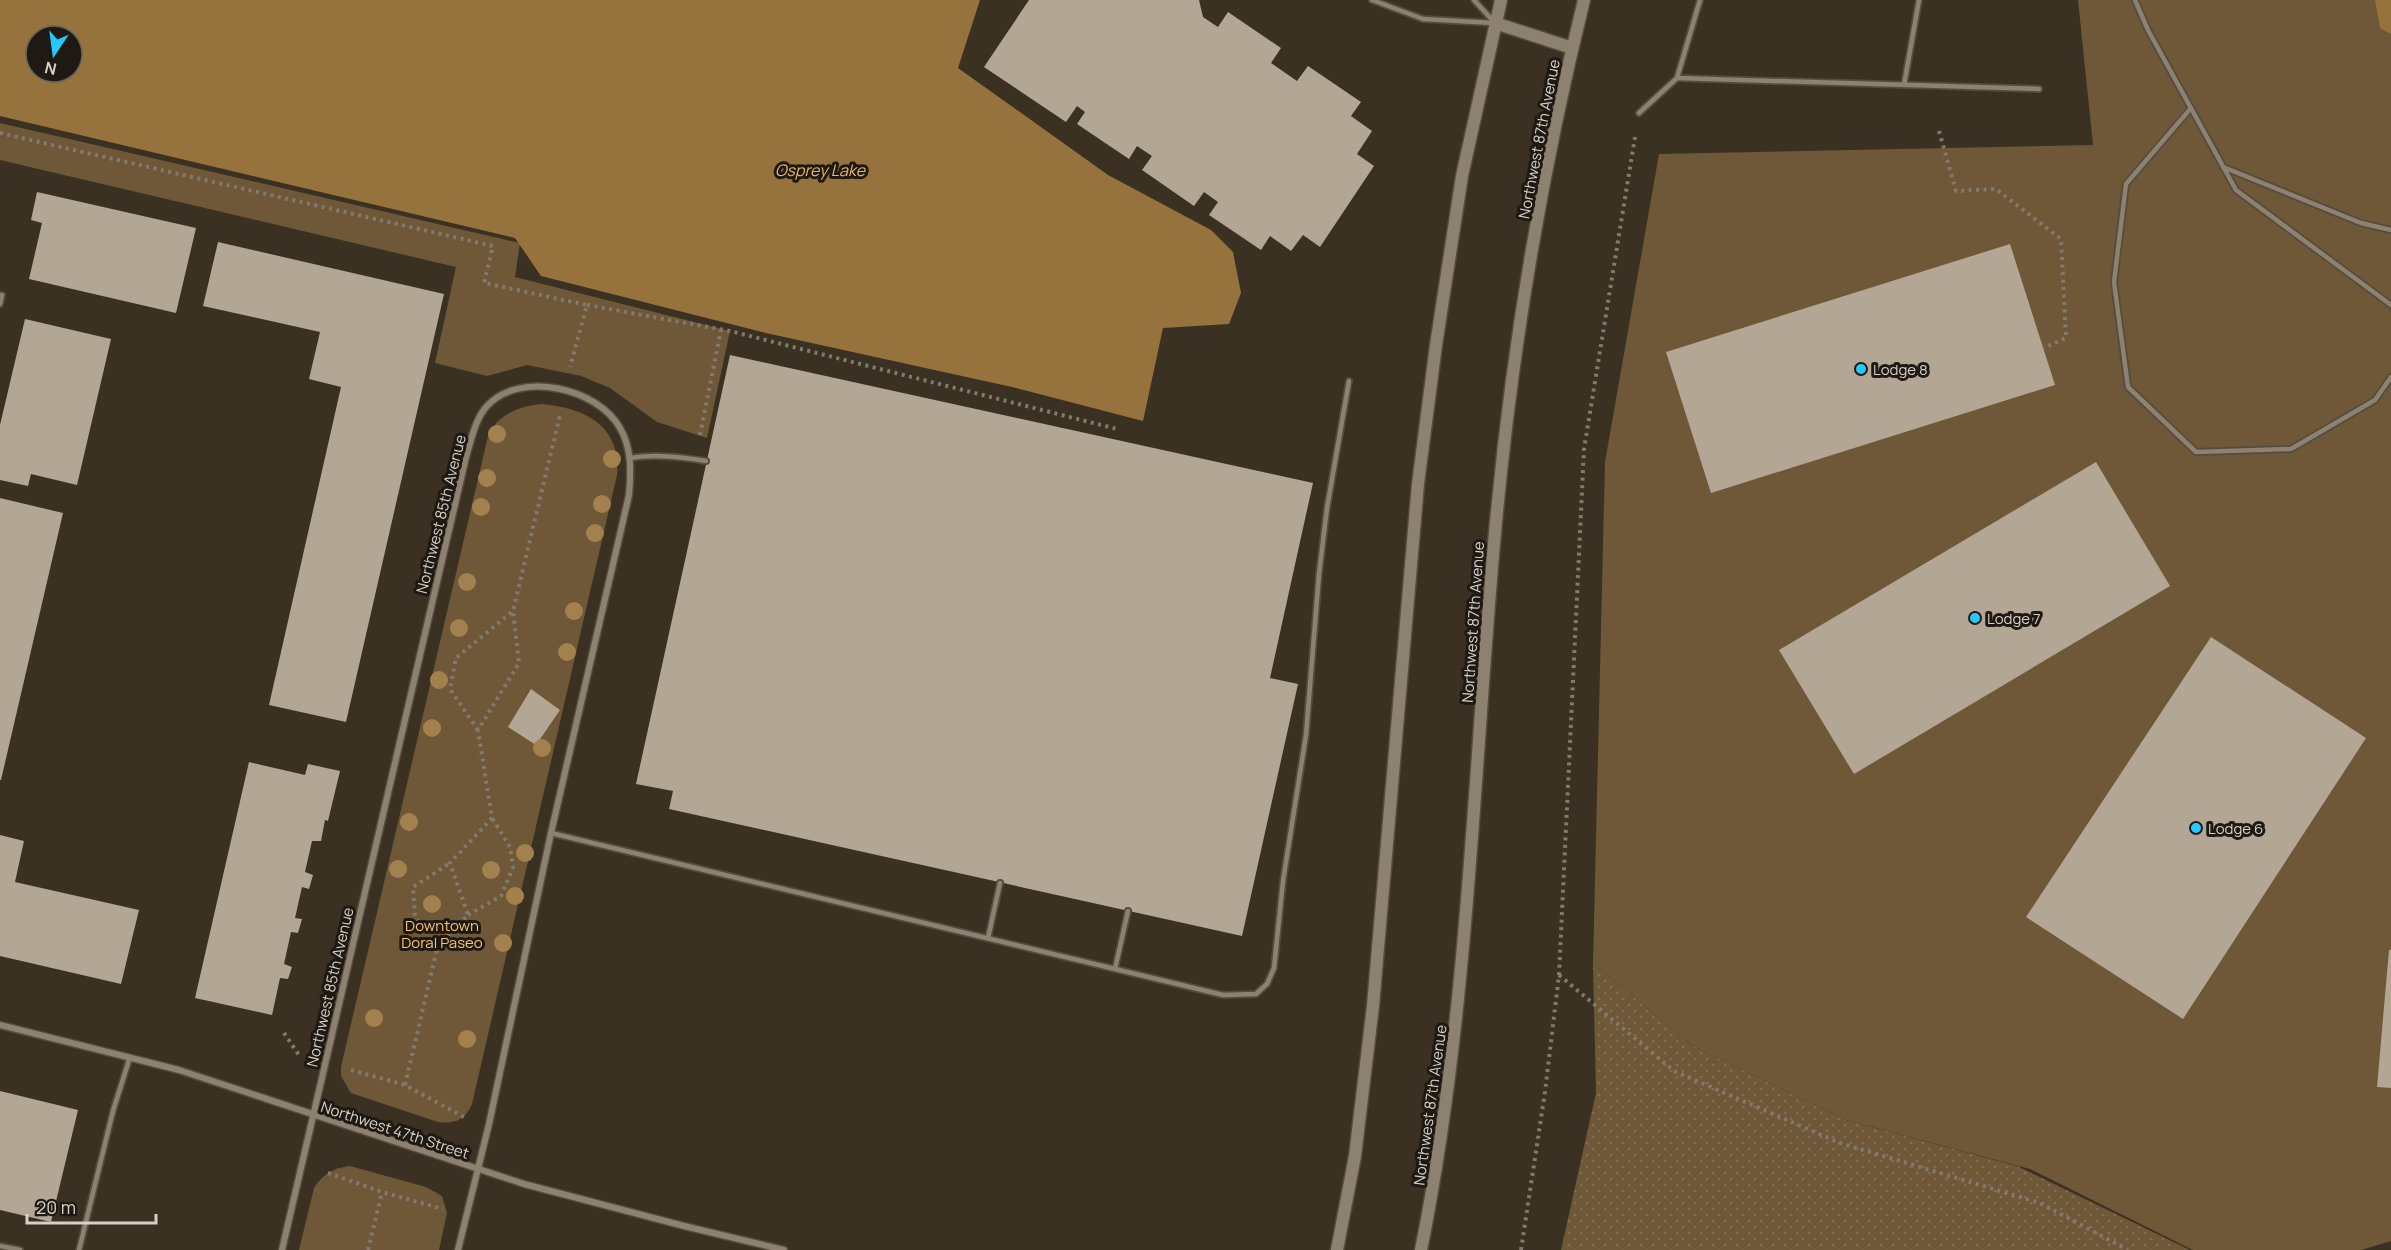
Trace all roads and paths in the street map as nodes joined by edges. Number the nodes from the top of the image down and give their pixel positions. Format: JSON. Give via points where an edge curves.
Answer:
{"nodes":[{"id":1,"x":1372,"y":0,"type":"edge"},
{"id":2,"x":1474,"y":0,"type":"edge"},
{"id":3,"x":1500,"y":0,"type":"edge"},
{"id":4,"x":1584,"y":0,"type":"edge"},
{"id":5,"x":1700,"y":0,"type":"edge"},
{"id":6,"x":1919,"y":0,"type":"edge"},
{"id":7,"x":2135,"y":0,"type":"edge"},
{"id":8,"x":1495,"y":23,"type":"junction"},
{"id":9,"x":1572,"y":48,"type":"junction"},
{"id":10,"x":1677,"y":78,"type":"junction"},
{"id":11,"x":1904,"y":85,"type":"junction"},
{"id":12,"x":2039,"y":89,"type":"dead end"},
{"id":13,"x":2191,"y":108,"type":"junction"},
{"id":14,"x":1639,"y":113,"type":"joint"},
{"id":15,"x":1939,"y":131,"type":"dead end"},
{"id":16,"x":0,"y":133,"type":"edge"},
{"id":17,"x":2223,"y":167,"type":"junction"},
{"id":18,"x":2391,"y":230,"type":"edge"},
{"id":19,"x":0,"y":295,"type":"edge"},
{"id":20,"x":0,"y":304,"type":"edge"},
{"id":21,"x":586,"y":305,"type":"junction"},
{"id":22,"x":2391,"y":306,"type":"edge"},
{"id":23,"x":722,"y":330,"type":"junction"},
{"id":24,"x":2043,"y":348,"type":"dead end"},
{"id":25,"x":568,"y":374,"type":"dead end"},
{"id":26,"x":2391,"y":377,"type":"edge"},
{"id":27,"x":1349,"y":381,"type":"dead end"},
{"id":28,"x":562,"y":405,"type":"dead end"},
{"id":29,"x":1117,"y":429,"type":"dead end"},
{"id":30,"x":699,"y":436,"type":"dead end"},
{"id":31,"x":629,"y":458,"type":"junction"},
{"id":32,"x":706,"y":461,"type":"dead end"},
{"id":33,"x":513,"y":611,"type":"junction"},
{"id":34,"x":478,"y":730,"type":"junction"},
{"id":35,"x":492,"y":818,"type":"junction"},
{"id":36,"x":551,"y":832,"type":"junction"},
{"id":37,"x":450,"y":863,"type":"junction"},
{"id":38,"x":1000,"y":883,"type":"dead end"},
{"id":39,"x":1128,"y":911,"type":"dead end"},
{"id":40,"x":468,"y":915,"type":"junction"},
{"id":41,"x":988,"y":938,"type":"junction"},
{"id":42,"x":438,"y":945,"type":"junction"},
{"id":43,"x":1115,"y":969,"type":"junction"},
{"id":44,"x":1559,"y":975,"type":"junction"},
{"id":45,"x":0,"y":1025,"type":"edge"},
{"id":46,"x":284,"y":1033,"type":"dead end"},
{"id":47,"x":298,"y":1055,"type":"dead end"},
{"id":48,"x":130,"y":1057,"type":"junction"},
{"id":49,"x":341,"y":1067,"type":"dead end"},
{"id":50,"x":405,"y":1085,"type":"junction"},
{"id":51,"x":313,"y":1115,"type":"junction"},
{"id":52,"x":464,"y":1117,"type":"dead end"},
{"id":53,"x":477,"y":1170,"type":"junction"},
{"id":54,"x":328,"y":1173,"type":"dead end"},
{"id":55,"x":382,"y":1192,"type":"junction"},
{"id":56,"x":446,"y":1210,"type":"dead end"},
{"id":57,"x":0,"y":1246,"type":"edge"},
{"id":58,"x":20,"y":1250,"type":"edge"},
{"id":59,"x":79,"y":1250,"type":"edge"},
{"id":60,"x":282,"y":1250,"type":"edge"},
{"id":61,"x":368,"y":1250,"type":"edge"},
{"id":62,"x":458,"y":1250,"type":"edge"},
{"id":63,"x":784,"y":1250,"type":"edge"},
{"id":64,"x":1337,"y":1250,"type":"edge"},
{"id":65,"x":1421,"y":1250,"type":"edge"},
{"id":66,"x":1521,"y":1250,"type":"edge"},
{"id":67,"x":2128,"y":1250,"type":"edge"}],
"edges":[{"from":1,"to":8,"type":"lane","via":[[1423,19]]},
{"from":2,"to":8,"type":"lane"},
{"from":3,"to":8,"type":"main road"},
{"from":4,"to":9,"type":"main road","name":"Northwest 87th Avenue"},
{"from":5,"to":10,"type":"lane"},
{"from":6,"to":11,"type":"lane"},
{"from":7,"to":13,"type":"lane"},
{"from":8,"to":9,"type":"main road"},
{"from":8,"to":64,"type":"main road","via":[[1453,226],[1429,399],[1409,580],[1373,1006],[1355,1156]]},
{"from":9,"to":65,"type":"main road","name":"Northwest 87th Avenue","via":[[1532,252],[1503,458],[1456,1033],[1434,1189]]},
{"from":10,"to":11,"type":"lane"},
{"from":10,"to":14,"type":"lane"},
{"from":11,"to":12,"type":"lane"},
{"from":13,"to":17,"type":"lane"},
{"from":13,"to":26,"type":"lane","via":[[2126,184],[2114,282],[2128,387],[2196,452],[2292,450],[2375,400]]},
{"from":14,"to":44,"type":"path","via":[[1584,450]]},
{"from":15,"to":24,"type":"path","via":[[1956,190],[1996,189],[2061,239],[2066,338]]},
{"from":16,"to":21,"type":"path","via":[[493,246],[484,283]]},
{"from":17,"to":18,"type":"lane","via":[[2361,223]]},
{"from":17,"to":22,"type":"lane","via":[[2236,190]]},
{"from":19,"to":20,"type":"lane"},
{"from":21,"to":23,"type":"path"},
{"from":21,"to":25,"type":"path"},
{"from":23,"to":29,"type":"path"},
{"from":23,"to":30,"type":"path"},
{"from":27,"to":43,"type":"lane","via":[[1327,508],[1306,735],[1274,968],[1267,984],[1256,994],[1241,995],[1223,995]]},
{"from":28,"to":33,"type":"path"},
{"from":31,"to":32,"type":"lane","via":[[650,455]]},
{"from":31,"to":36,"type":"street","name":"Northwest 85th Avenue","via":[[629,495]]},
{"from":31,"to":51,"type":"street","name":"Northwest 85th Avenue","via":[[626,441],[610,413],[589,398],[565,389],[519,389],[498,396],[485,407],[463,468]]},
{"from":33,"to":34,"type":"path","via":[[519,663]]},
{"from":33,"to":34,"type":"path","via":[[456,658],[450,689]]},
{"from":34,"to":35,"type":"path"},
{"from":35,"to":37,"type":"path"},
{"from":35,"to":40,"type":"path","via":[[510,847],[513,867],[501,896]]},
{"from":36,"to":41,"type":"lane"},
{"from":36,"to":53,"type":"street","name":"Northwest 85th Avenue"},
{"from":37,"to":40,"type":"path"},
{"from":37,"to":42,"type":"path","via":[[413,887],[415,918]]},
{"from":38,"to":41,"type":"lane"},
{"from":39,"to":43,"type":"lane"},
{"from":40,"to":42,"type":"path"},
{"from":41,"to":43,"type":"lane"},
{"from":42,"to":50,"type":"path"},
{"from":44,"to":66,"type":"path"},
{"from":44,"to":67,"type":"path","via":[[1674,1071],[1840,1143],[2040,1203]]},
{"from":45,"to":48,"type":"street","name":"Northwest 47th Street"},
{"from":46,"to":47,"type":"path"},
{"from":48,"to":51,"type":"street","name":"Northwest 47th Street"},
{"from":48,"to":59,"type":"lane"},
{"from":49,"to":50,"type":"path"},
{"from":50,"to":52,"type":"path"},
{"from":51,"to":53,"type":"street","name":"Northwest 47th Street"},
{"from":51,"to":60,"type":"street","name":"Northwest 85th Avenue"},
{"from":53,"to":62,"type":"street","name":"Northwest 85th Avenue"},
{"from":53,"to":63,"type":"street","name":"Northwest 47th Street"},
{"from":54,"to":55,"type":"path"},
{"from":55,"to":56,"type":"path"},
{"from":55,"to":61,"type":"path"},
{"from":57,"to":58,"type":"lane"}]}
